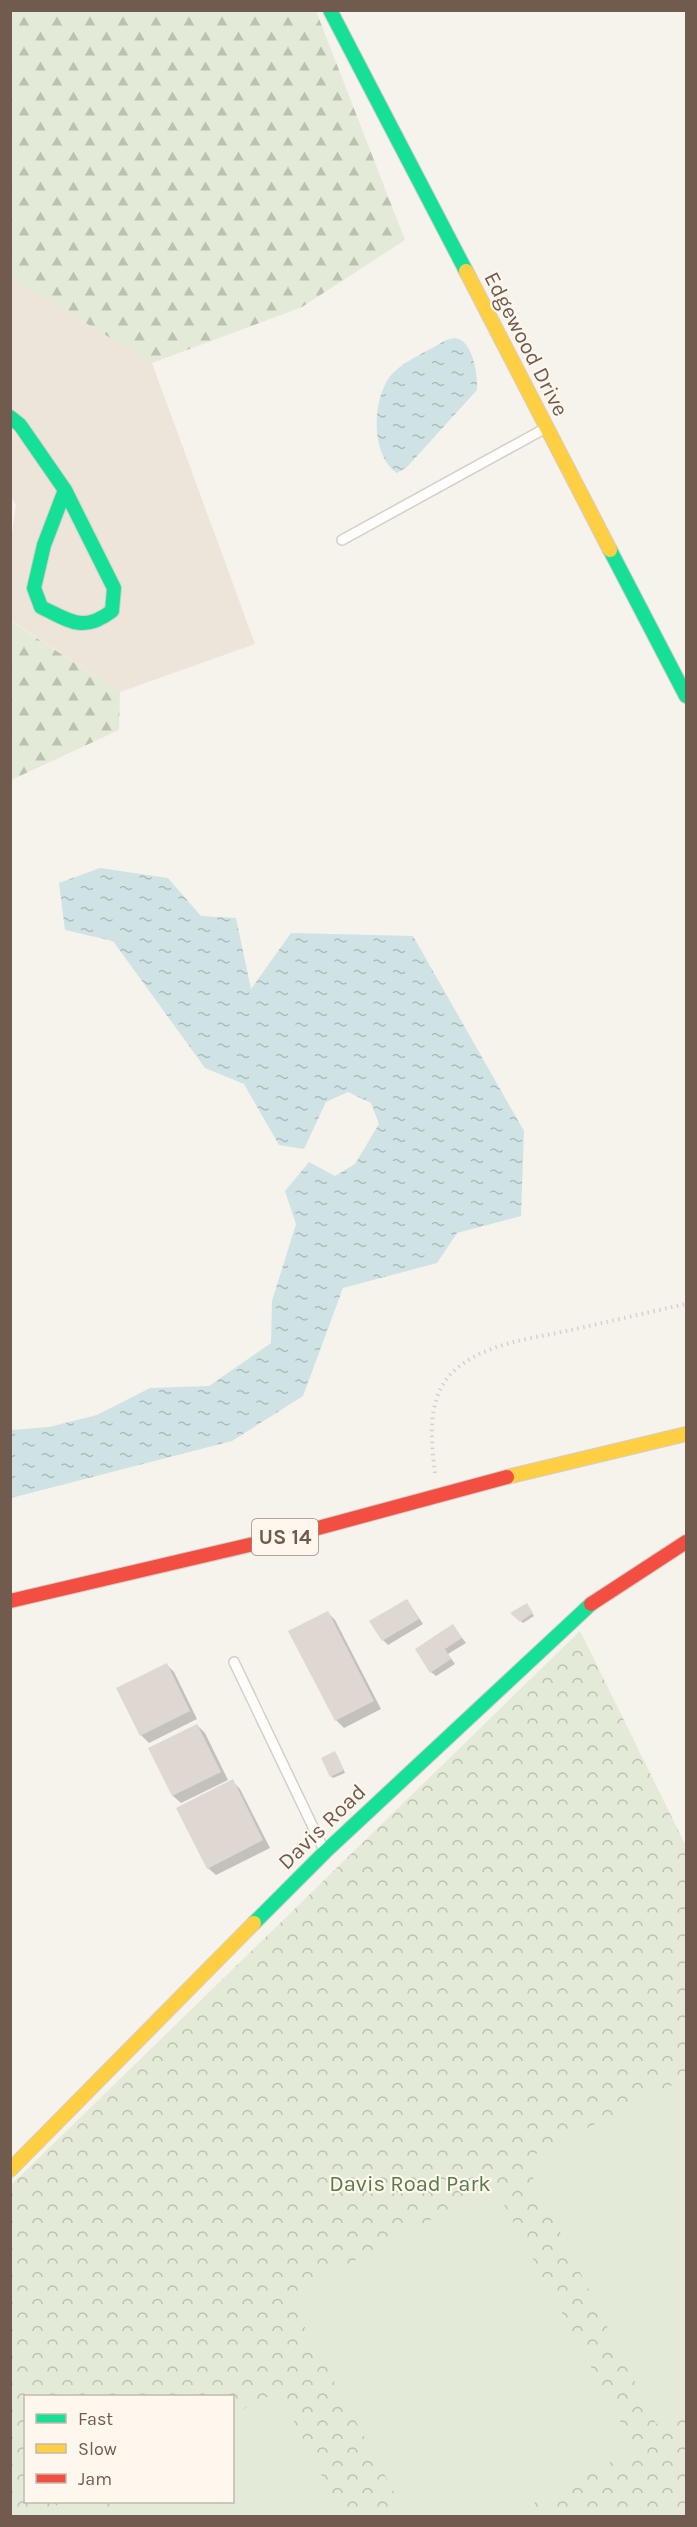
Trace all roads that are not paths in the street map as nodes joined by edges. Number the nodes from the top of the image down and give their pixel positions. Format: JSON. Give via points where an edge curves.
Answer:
{"nodes":[{"id":1,"x":330,"y":10,"type":"edge"},
{"id":2,"x":10,"y":417,"type":"edge"},
{"id":3,"x":546,"y":428,"type":"junction"},
{"id":4,"x":64,"y":490,"type":"junction"},
{"id":5,"x":342,"y":540,"type":"dead end"},
{"id":6,"x":687,"y":696,"type":"edge"},
{"id":7,"x":676,"y":1422,"type":"dead end"},
{"id":8,"x":687,"y":1434,"type":"edge"},
{"id":9,"x":556,"y":1464,"type":"junction"},
{"id":10,"x":687,"y":1542,"type":"edge"},
{"id":11,"x":10,"y":1601,"type":"edge"},
{"id":12,"x":234,"y":1662,"type":"dead end"},
{"id":13,"x":325,"y":1852,"type":"junction"},
{"id":14,"x":10,"y":2170,"type":"edge"}],
"edges":[{"from":1,"to":3,"type":"street","name":"Edgewood Drive"},
{"from":2,"to":4,"type":"street","via":[[20,425]]},
{"from":3,"to":5,"type":"lane"},
{"from":3,"to":6,"type":"street","name":"Edgewood Drive"},
{"from":4,"to":4,"type":"street","via":[[114,588],[112,611],[98,623],[81,625],[41,607],[34,588],[44,545]]},
{"from":7,"to":9,"type":"street","number":"US 14"},
{"from":8,"to":9,"type":"street","number":"US 14"},
{"from":9,"to":11,"type":"street","number":"US 14","via":[[292,1535]]},
{"from":10,"to":13,"type":"street","name":"Davis Road","via":[[587,1606]]},
{"from":12,"to":13,"type":"lane"},
{"from":13,"to":14,"type":"street","name":"Davis Road"}]}
